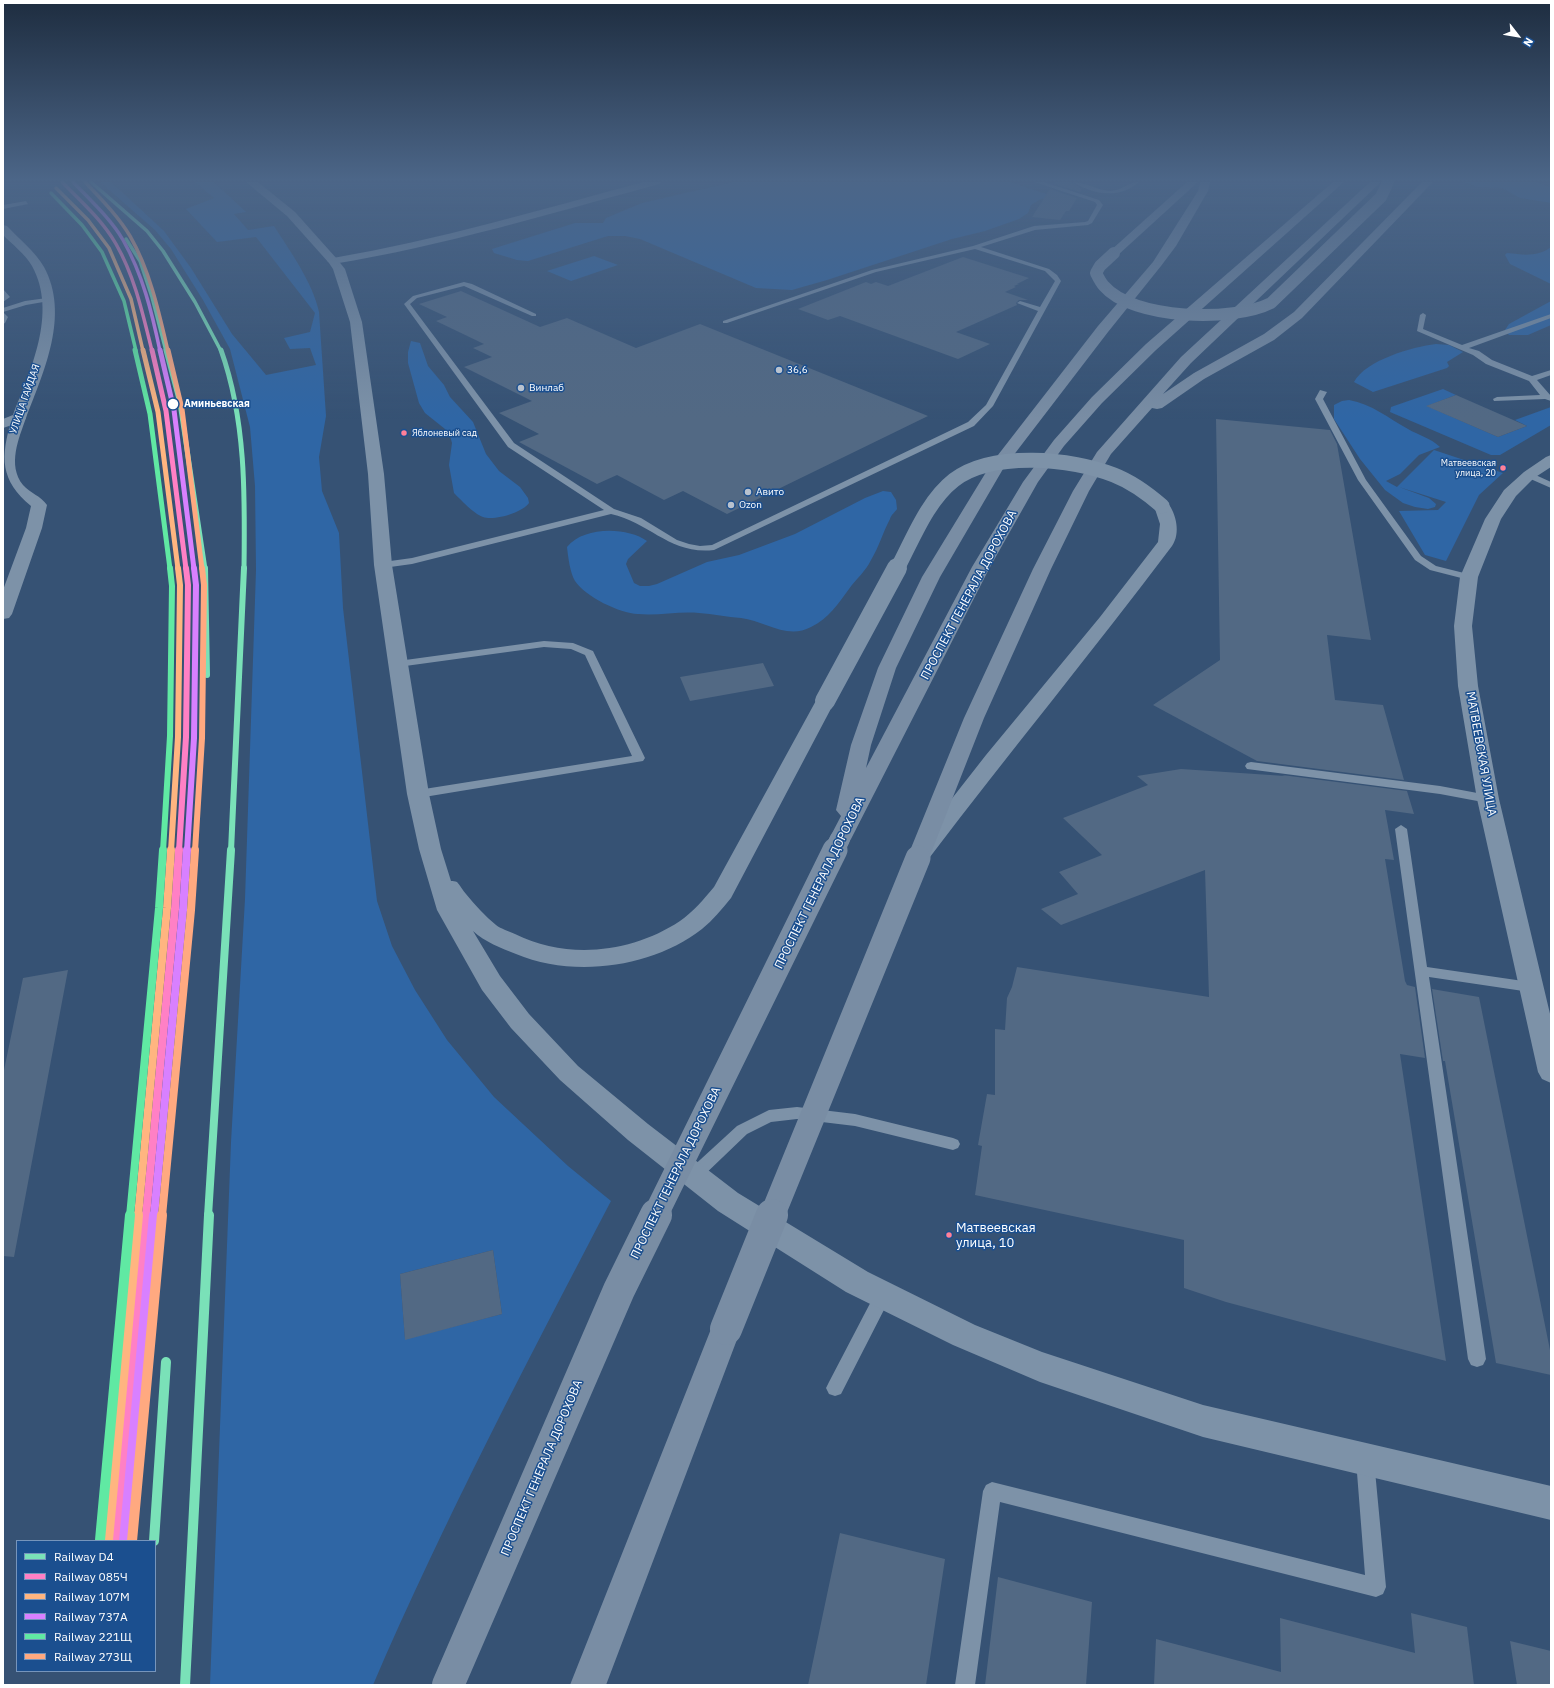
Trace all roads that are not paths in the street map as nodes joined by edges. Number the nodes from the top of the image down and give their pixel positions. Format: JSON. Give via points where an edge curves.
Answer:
{"nodes":[{"id":1,"x":33,"y":261,"type":"edge"},
{"id":2,"x":333,"y":261,"type":"edge"},
{"id":3,"x":917,"y":261,"type":"edge"},
{"id":4,"x":1018,"y":261,"type":"edge"},
{"id":5,"x":1106,"y":261,"type":"edge"},
{"id":6,"x":1159,"y":261,"type":"edge"},
{"id":7,"x":1249,"y":261,"type":"edge"},
{"id":8,"x":1291,"y":261,"type":"edge"},
{"id":9,"x":1315,"y":261,"type":"edge"},
{"id":10,"x":1351,"y":261,"type":"edge"},
{"id":11,"x":3,"y":290,"type":"edge"},
{"id":12,"x":3,"y":300,"type":"edge"},
{"id":13,"x":47,"y":300,"type":"junction"},
{"id":14,"x":1020,"y":303,"type":"dead end"},
{"id":15,"x":3,"y":310,"type":"edge"},
{"id":16,"x":1041,"y":310,"type":"junction"},
{"id":17,"x":3,"y":314,"type":"edge"},
{"id":18,"x":534,"y":315,"type":"dead end"},
{"id":19,"x":1423,"y":315,"type":"dead end"},
{"id":20,"x":1551,"y":316,"type":"edge"},
{"id":21,"x":3,"y":322,"type":"edge"},
{"id":22,"x":725,"y":322,"type":"dead end"},
{"id":23,"x":1462,"y":348,"type":"junction"},
{"id":24,"x":1551,"y":372,"type":"edge"},
{"id":25,"x":1532,"y":379,"type":"junction"},
{"id":26,"x":1323,"y":392,"type":"dead end"},
{"id":27,"x":1549,"y":398,"type":"edge"},
{"id":28,"x":1497,"y":399,"type":"dead end"},
{"id":29,"x":25,"y":401,"type":"junction"},
{"id":30,"x":3,"y":410,"type":"edge"},
{"id":31,"x":20,"y":418,"type":"junction"},
{"id":32,"x":3,"y":424,"type":"edge"},
{"id":33,"x":1126,"y":426,"type":"junction"},
{"id":34,"x":1551,"y":460,"type":"edge"},
{"id":35,"x":1528,"y":475,"type":"junction"},
{"id":36,"x":1551,"y":485,"type":"edge"},
{"id":37,"x":611,"y":511,"type":"junction"},
{"id":38,"x":383,"y":565,"type":"junction"},
{"id":39,"x":1469,"y":577,"type":"junction"},
{"id":40,"x":3,"y":614,"type":"edge"},
{"id":41,"x":398,"y":664,"type":"junction"},
{"id":42,"x":1251,"y":766,"type":"dead end"},
{"id":43,"x":418,"y":794,"type":"junction"},
{"id":44,"x":1488,"y":799,"type":"junction"},
{"id":45,"x":1401,"y":829,"type":"dead end"},
{"id":46,"x":840,"y":840,"type":"junction"},
{"id":47,"x":918,"y":858,"type":"junction"},
{"id":48,"x":435,"y":867,"type":"junction"},
{"id":49,"x":1422,"y":971,"type":"junction"},
{"id":50,"x":1530,"y":986,"type":"junction"},
{"id":51,"x":1549,"y":1061,"type":"edge"},
{"id":52,"x":953,"y":1144,"type":"dead end"},
{"id":53,"x":694,"y":1175,"type":"junction"},
{"id":54,"x":883,"y":1295,"type":"junction"},
{"id":55,"x":1477,"y":1359,"type":"dead end"},
{"id":56,"x":835,"y":1388,"type":"dead end"},
{"id":57,"x":1365,"y":1459,"type":"junction"},
{"id":58,"x":1551,"y":1503,"type":"edge"},
{"id":59,"x":448,"y":1685,"type":"edge"},
{"id":60,"x":588,"y":1685,"type":"edge"},
{"id":61,"x":965,"y":1685,"type":"edge"}],
"edges":[{"from":1,"to":13,"type":"street","name":"УЛИЦА ГАЙДАЯ","via":[[38,266],[47,291]]},
{"from":2,"to":38,"type":"street","via":[[339,270],[356,322],[376,474]]},
{"from":3,"to":22,"type":"lane","via":[[874,271]]},
{"from":4,"to":16,"type":"lane","via":[[1056,276],[1058,282]]},
{"from":5,"to":9,"type":"main road","bridge":true,"via":[[1096,273],[1099,281],[1110,292],[1132,303],[1169,312],[1199,315],[1232,314],[1260,309],[1271,303]]},
{"from":6,"to":46,"type":"main road","via":[[1103,328],[996,467],[931,577],[887,668],[861,746]]},
{"from":7,"to":46,"type":"main road","name":"ПРОСПЕКТ ГЕНЕРАЛА ДОРОХОВА","via":[[1150,347],[1097,400],[1059,443],[1031,482],[981,568]]},
{"from":8,"to":33,"type":"main road","via":[[1186,360]]},
{"from":10,"to":33,"type":"main road","via":[[1298,315],[1269,337],[1199,376]]},
{"from":11,"to":12,"type":"lane","via":[[7,297]]},
{"from":13,"to":15,"type":"lane"},
{"from":13,"to":29,"type":"street","name":"УЛИЦА ГАЙДАЯ","via":[[48,327]]},
{"from":14,"to":16,"type":"lane"},
{"from":16,"to":37,"type":"lane","via":[[989,406],[971,424],[714,547],[690,549],[632,516]]},
{"from":17,"to":21,"type":"lane"},
{"from":18,"to":37,"type":"lane","via":[[464,284],[415,297],[407,304],[511,445]]},
{"from":19,"to":23,"type":"lane","via":[[1418,330]]},
{"from":20,"to":23,"type":"lane"},
{"from":23,"to":25,"type":"lane"},
{"from":24,"to":25,"type":"lane"},
{"from":25,"to":27,"type":"lane"},
{"from":26,"to":39,"type":"lane","via":[[1319,399],[1362,480],[1418,558],[1433,568]]},
{"from":27,"to":28,"type":"lane"},
{"from":29,"to":30,"type":"street"},
{"from":29,"to":31,"type":"street","name":"УЛИЦА ГАЙДАЯ"},
{"from":31,"to":32,"type":"street"},
{"from":31,"to":40,"type":"street","name":"УЛИЦА ГАЙДАЯ","via":[[9,445],[6,465],[16,485],[39,505],[34,528]]},
{"from":33,"to":47,"type":"main road","via":[[1105,452],[1081,492],[1042,569],[974,718]]},
{"from":34,"to":35,"type":"street","name":"МАТВЕЕВСКАЯ УЛИЦА"},
{"from":35,"to":36,"type":"lane"},
{"from":35,"to":39,"type":"street","name":"МАТВЕЕВСКАЯ УЛИЦА","via":[[1510,493],[1493,520]]},
{"from":37,"to":38,"type":"lane","via":[[412,561]]},
{"from":38,"to":41,"type":"street"},
{"from":39,"to":44,"type":"street","name":"МАТВЕЕВСКАЯ УЛИЦА","via":[[1463,626],[1468,686]]},
{"from":41,"to":43,"type":"street"},
{"from":41,"to":43,"type":"lane","via":[[544,644],[573,646],[589,653],[638,758]]},
{"from":42,"to":44,"type":"lane","via":[[1440,790]]},
{"from":43,"to":48,"type":"street"},
{"from":44,"to":50,"type":"street","name":"МАТВЕЕВСКАЯ УЛИЦА"},
{"from":45,"to":49,"type":"lane"},
{"from":46,"to":59,"type":"main road","name":"ПРОСПЕКТ ГЕНЕРАЛА ДОРОХОВА","bridge":true,"via":[[619,1290]]},
{"from":47,"to":48,"type":"street","bridge":true,"via":[[1166,542],[1169,528],[1162,506],[1140,487],[1101,470],[1078,464],[1041,461],[992,465],[972,471],[942,488],[723,892],[702,916],[682,931],[642,950],[606,958],[567,959],[526,949],[489,932],[460,903]]},
{"from":47,"to":60,"type":"main road","bridge":true,"via":[[726,1329]]},
{"from":48,"to":53,"type":"street","via":[[449,910],[491,983],[520,1021],[569,1072],[638,1132]]},
{"from":49,"to":50,"type":"lane"},
{"from":49,"to":55,"type":"lane"},
{"from":50,"to":51,"type":"street","name":"МАТВЕЕВСКАЯ УЛИЦА"},
{"from":52,"to":53,"type":"lane","via":[[855,1120],[797,1113],[769,1116],[742,1130]]},
{"from":53,"to":54,"type":"street","via":[[728,1202],[857,1282]]},
{"from":54,"to":56,"type":"lane"},
{"from":54,"to":57,"type":"street","via":[[964,1335],[1040,1367],[1121,1395],[1203,1421]]},
{"from":57,"to":58,"type":"street"},
{"from":57,"to":61,"type":"lane","via":[[1376,1587],[992,1491]]}]}
